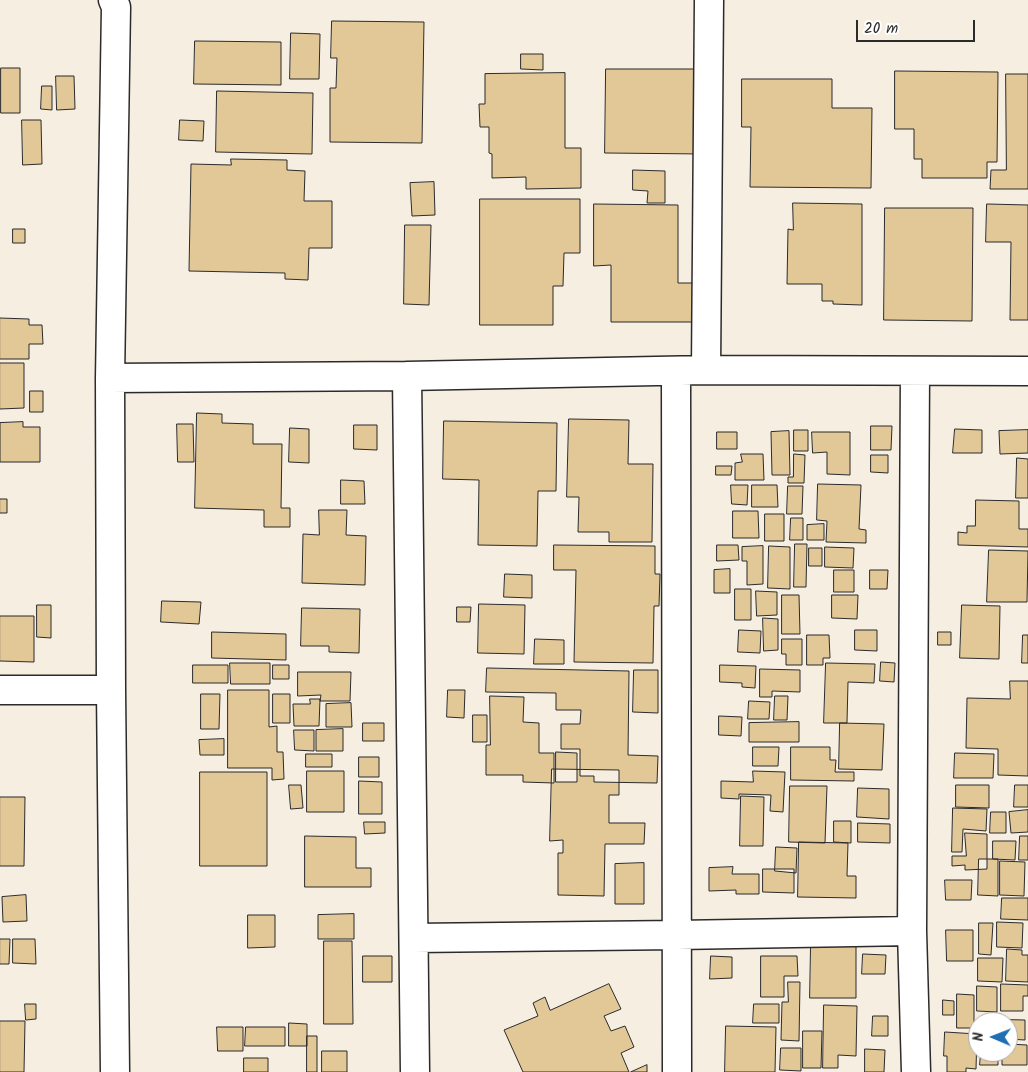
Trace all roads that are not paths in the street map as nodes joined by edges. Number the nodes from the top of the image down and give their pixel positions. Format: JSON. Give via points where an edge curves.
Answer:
{"nodes":[{"id":1,"x":709,"y":0,"type":"edge"},
{"id":2,"x":116,"y":2,"type":"edge"},
{"id":3,"x":706,"y":370,"type":"junction"},
{"id":4,"x":915,"y":370,"type":"junction"},
{"id":5,"x":676,"y":371,"type":"junction"},
{"id":6,"x":1028,"y":371,"type":"edge"},
{"id":7,"x":407,"y":376,"type":"junction"},
{"id":8,"x":110,"y":378,"type":"junction"},
{"id":9,"x":0,"y":690,"type":"edge"},
{"id":10,"x":111,"y":690,"type":"junction"},
{"id":11,"x":912,"y":930,"type":"junction"},
{"id":12,"x":677,"y":935,"type":"junction"},
{"id":13,"x":414,"y":938,"type":"junction"},
{"id":14,"x":115,"y":1072,"type":"edge"},
{"id":15,"x":415,"y":1072,"type":"edge"},
{"id":16,"x":677,"y":1072,"type":"edge"},
{"id":17,"x":916,"y":1072,"type":"edge"}],
"edges":[{"from":1,"to":3,"type":"street"},
{"from":2,"to":8,"type":"street"},
{"from":3,"to":4,"type":"street"},
{"from":3,"to":5,"type":"street"},
{"from":4,"to":6,"type":"street"},
{"from":4,"to":11,"type":"street"},
{"from":5,"to":7,"type":"street"},
{"from":5,"to":12,"type":"street"},
{"from":7,"to":8,"type":"street"},
{"from":7,"to":13,"type":"street"},
{"from":8,"to":10,"type":"street"},
{"from":9,"to":10,"type":"street"},
{"from":10,"to":14,"type":"street"},
{"from":11,"to":12,"type":"street"},
{"from":11,"to":17,"type":"street"},
{"from":12,"to":13,"type":"street"},
{"from":12,"to":16,"type":"street"},
{"from":13,"to":15,"type":"street"}]}
